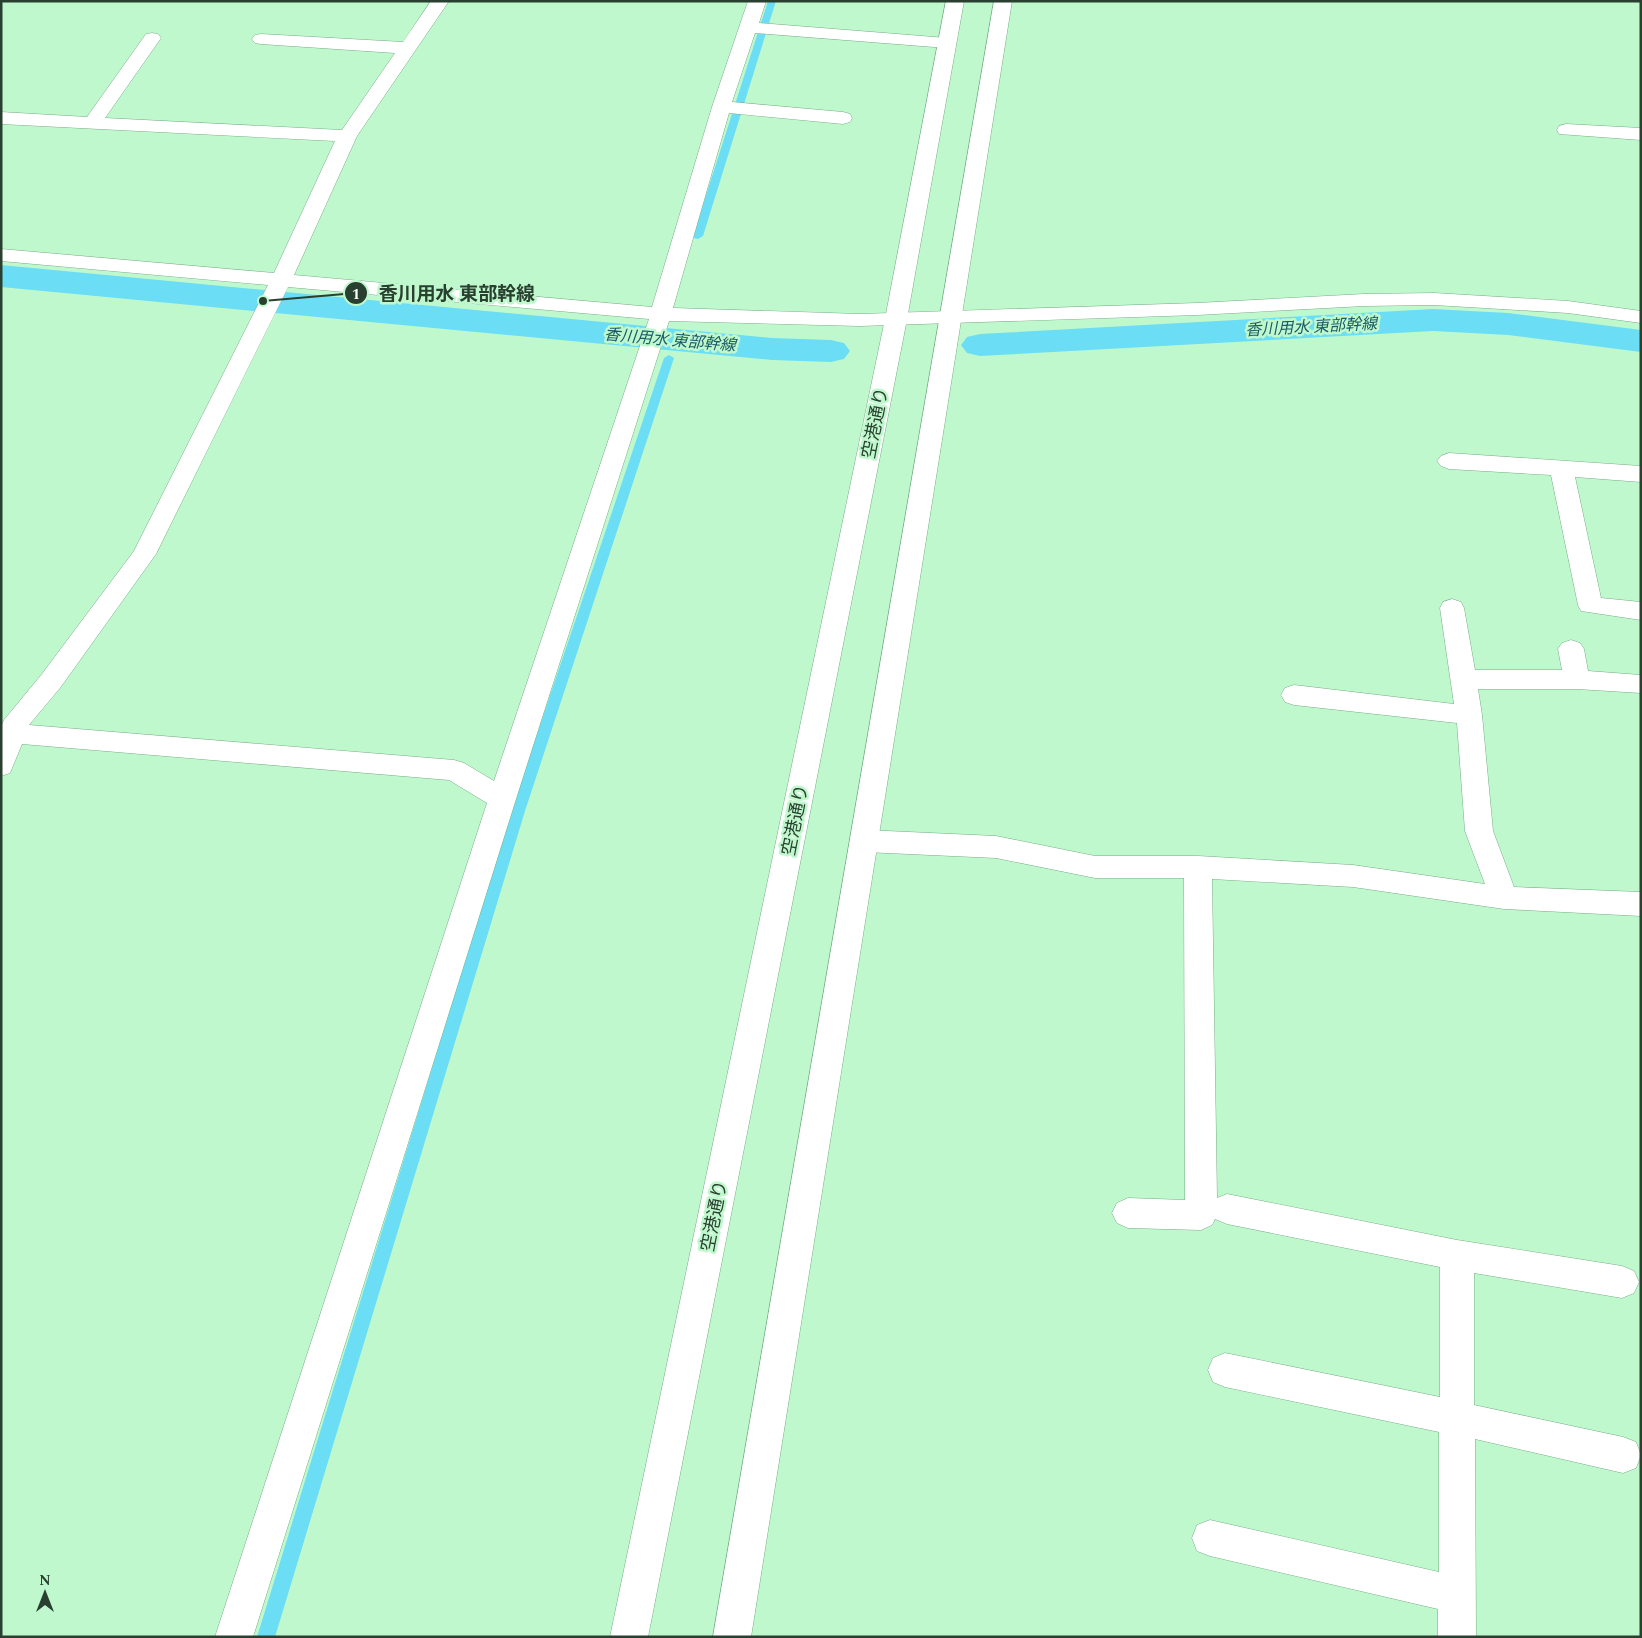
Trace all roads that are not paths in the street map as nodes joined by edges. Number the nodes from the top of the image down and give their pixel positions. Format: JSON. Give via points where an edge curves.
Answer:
{"nodes":[{"id":1,"x":440,"y":1,"type":"edge"},
{"id":2,"x":757,"y":1,"type":"edge"},
{"id":3,"x":955,"y":1,"type":"edge"},
{"id":4,"x":1003,"y":1,"type":"edge"},
{"id":5,"x":749,"y":28,"type":"junction"},
{"id":6,"x":152,"y":38,"type":"dead end"},
{"id":7,"x":261,"y":39,"type":"dead end"},
{"id":8,"x":947,"y":43,"type":"junction"},
{"id":9,"x":408,"y":48,"type":"junction"},
{"id":10,"x":724,"y":108,"type":"junction"},
{"id":11,"x":1,"y":118,"type":"edge"},
{"id":12,"x":843,"y":118,"type":"dead end"},
{"id":13,"x":92,"y":123,"type":"junction"},
{"id":14,"x":1566,"y":130,"type":"dead end"},
{"id":15,"x":1641,"y":134,"type":"edge"},
{"id":16,"x":347,"y":136,"type":"junction"},
{"id":17,"x":1,"y":256,"type":"edge"},
{"id":18,"x":282,"y":281,"type":"junction"},
{"id":19,"x":661,"y":314,"type":"junction"},
{"id":20,"x":1641,"y":317,"type":"edge"},
{"id":21,"x":951,"y":318,"type":"junction"},
{"id":22,"x":896,"y":319,"type":"junction"},
{"id":23,"x":1449,"y":460,"type":"dead end"},
{"id":24,"x":1561,"y":468,"type":"junction"},
{"id":25,"x":1641,"y":474,"type":"edge"},
{"id":26,"x":1452,"y":608,"type":"dead end"},
{"id":27,"x":1641,"y":612,"type":"edge"},
{"id":28,"x":1571,"y":649,"type":"dead end"},
{"id":29,"x":1464,"y":679,"type":"junction"},
{"id":30,"x":1577,"y":680,"type":"junction"},
{"id":31,"x":1641,"y":684,"type":"edge"},
{"id":32,"x":1294,"y":695,"type":"dead end"},
{"id":33,"x":1469,"y":715,"type":"junction"},
{"id":34,"x":10,"y":724,"type":"edge"},
{"id":35,"x":1,"y":766,"type":"edge"},
{"id":36,"x":502,"y":798,"type":"junction"},
{"id":37,"x":865,"y":841,"type":"junction"},
{"id":38,"x":1198,"y":867,"type":"junction"},
{"id":39,"x":1504,"y":898,"type":"junction"},
{"id":40,"x":1641,"y":904,"type":"edge"},
{"id":41,"x":1227,"y":1209,"type":"dead end"},
{"id":42,"x":1128,"y":1213,"type":"dead end"},
{"id":43,"x":1457,"y":1255,"type":"junction"},
{"id":44,"x":1622,"y":1282,"type":"dead end"},
{"id":45,"x":1225,"y":1370,"type":"dead end"},
{"id":46,"x":1457,"y":1418,"type":"junction"},
{"id":47,"x":1623,"y":1455,"type":"dead end"},
{"id":48,"x":1210,"y":1538,"type":"dead end"},
{"id":49,"x":1457,"y":1594,"type":"junction"},
{"id":50,"x":234,"y":1637,"type":"edge"},
{"id":51,"x":629,"y":1637,"type":"edge"},
{"id":52,"x":732,"y":1637,"type":"edge"},
{"id":53,"x":1457,"y":1637,"type":"edge"}],
"edges":[{"from":1,"to":9,"type":"main road"},
{"from":2,"to":5,"type":"main road"},
{"from":3,"to":8,"type":"main road","name":"空港通り"},
{"from":4,"to":21,"type":"main road"},
{"from":5,"to":8,"type":"main road"},
{"from":5,"to":10,"type":"main road"},
{"from":6,"to":13,"type":"main road"},
{"from":7,"to":9,"type":"main road"},
{"from":8,"to":22,"type":"main road","name":"空港通り"},
{"from":9,"to":16,"type":"main road"},
{"from":10,"to":12,"type":"main road"},
{"from":10,"to":19,"type":"main road"},
{"from":11,"to":13,"type":"main road"},
{"from":13,"to":16,"type":"main road"},
{"from":14,"to":15,"type":"main road"},
{"from":16,"to":18,"type":"main road"},
{"from":17,"to":18,"type":"main road"},
{"from":18,"to":19,"type":"main road"},
{"from":18,"to":34,"type":"main road","via":[[144,554],[50,681]]},
{"from":19,"to":22,"type":"main road"},
{"from":19,"to":36,"type":"main road"},
{"from":20,"to":21,"type":"main road","via":[[1568,307],[1434,299]]},
{"from":21,"to":22,"type":"main road"},
{"from":21,"to":37,"type":"main road"},
{"from":22,"to":51,"type":"main road","name":"空港通り"},
{"from":23,"to":24,"type":"main road"},
{"from":24,"to":25,"type":"main road"},
{"from":24,"to":27,"type":"main road","via":[[1590,605]]},
{"from":26,"to":29,"type":"main road"},
{"from":28,"to":30,"type":"main road"},
{"from":29,"to":30,"type":"main road"},
{"from":29,"to":33,"type":"main road"},
{"from":30,"to":31,"type":"main road"},
{"from":32,"to":33,"type":"main road"},
{"from":33,"to":39,"type":"main road","via":[[1479,831]]},
{"from":34,"to":35,"type":"main road"},
{"from":34,"to":36,"type":"main road","via":[[454,770]]},
{"from":36,"to":50,"type":"main road"},
{"from":37,"to":38,"type":"main road","via":[[996,847],[1095,867]]},
{"from":37,"to":52,"type":"main road"},
{"from":38,"to":39,"type":"main road","via":[[1353,876]]},
{"from":38,"to":42,"type":"main road","via":[[1201,1215]]},
{"from":39,"to":40,"type":"main road"},
{"from":41,"to":43,"type":"main road"},
{"from":43,"to":44,"type":"main road"},
{"from":43,"to":46,"type":"main road"},
{"from":45,"to":46,"type":"main road"},
{"from":46,"to":47,"type":"main road"},
{"from":46,"to":49,"type":"main road"},
{"from":48,"to":49,"type":"main road"},
{"from":49,"to":53,"type":"main road"}]}
